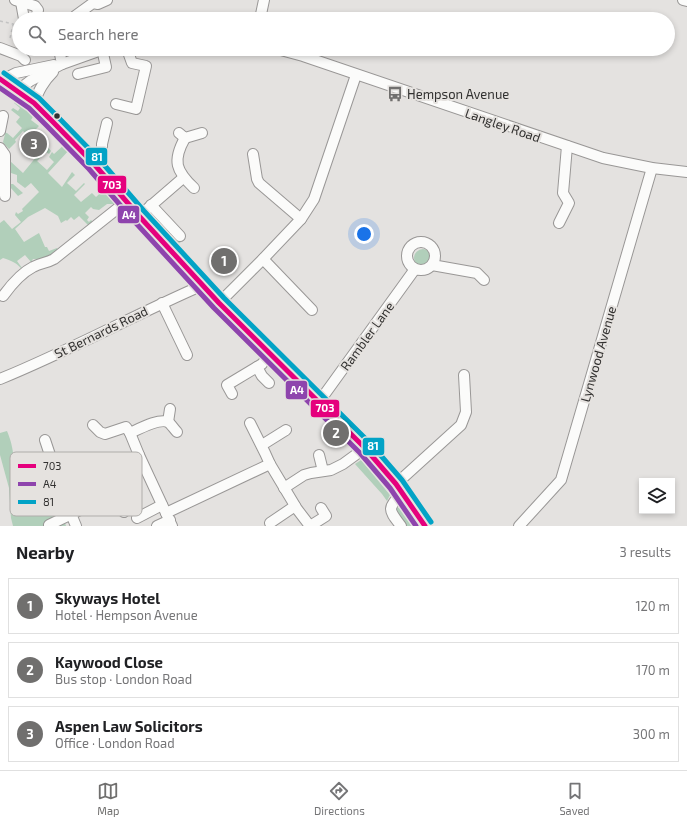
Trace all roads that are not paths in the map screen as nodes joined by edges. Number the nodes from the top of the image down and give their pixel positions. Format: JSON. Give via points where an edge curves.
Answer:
{"nodes":[{"id":1,"x":107,"y":0,"type":"edge"},
{"id":2,"x":264,"y":0,"type":"edge"},
{"id":3,"x":683,"y":0,"type":"edge"},
{"id":4,"x":18,"y":1,"type":"edge"},
{"id":5,"x":687,"y":1,"type":"edge"},
{"id":6,"x":19,"y":12,"type":"edge"},
{"id":7,"x":38,"y":12,"type":"edge"},
{"id":8,"x":80,"y":12,"type":"edge"},
{"id":9,"x":261,"y":12,"type":"edge"},
{"id":10,"x":0,"y":48,"type":"edge"},
{"id":11,"x":12,"y":52,"type":"edge"},
{"id":12,"x":22,"y":56,"type":"edge"},
{"id":13,"x":26,"y":56,"type":"edge"},
{"id":14,"x":60,"y":56,"type":"edge"},
{"id":15,"x":84,"y":56,"type":"edge"},
{"id":16,"x":104,"y":56,"type":"edge"},
{"id":17,"x":130,"y":56,"type":"edge"},
{"id":18,"x":302,"y":56,"type":"edge"},
{"id":19,"x":25,"y":60,"type":"junction"},
{"id":20,"x":62,"y":64,"type":"junction"},
{"id":21,"x":26,"y":70,"type":"junction"},
{"id":22,"x":78,"y":74,"type":"dead end"},
{"id":23,"x":356,"y":75,"type":"junction"},
{"id":24,"x":1,"y":79,"type":"edge"},
{"id":25,"x":17,"y":91,"type":"junction"},
{"id":26,"x":34,"y":103,"type":"junction"},
{"id":27,"x":116,"y":104,"type":"dead end"},
{"id":28,"x":3,"y":116,"type":"dead end"},
{"id":29,"x":107,"y":123,"type":"dead end"},
{"id":30,"x":0,"y":131,"type":"edge"},
{"id":31,"x":202,"y":132,"type":"dead end"},
{"id":32,"x":567,"y":146,"type":"junction"},
{"id":33,"x":0,"y":148,"type":"edge"},
{"id":34,"x":253,"y":154,"type":"dead end"},
{"id":35,"x":94,"y":164,"type":"junction"},
{"id":36,"x":652,"y":168,"type":"junction"},
{"id":37,"x":687,"y":172,"type":"edge"},
{"id":38,"x":183,"y":178,"type":"junction"},
{"id":39,"x":194,"y":188,"type":"dead end"},
{"id":40,"x":5,"y":196,"type":"dead end"},
{"id":41,"x":127,"y":201,"type":"junction"},
{"id":42,"x":151,"y":205,"type":"junction"},
{"id":43,"x":139,"y":216,"type":"junction"},
{"id":44,"x":301,"y":219,"type":"junction"},
{"id":45,"x":559,"y":223,"type":"dead end"},
{"id":46,"x":180,"y":236,"type":"dead end"},
{"id":47,"x":264,"y":259,"type":"junction"},
{"id":48,"x":432,"y":265,"type":"junction"},
{"id":49,"x":416,"y":269,"type":"junction"},
{"id":50,"x":484,"y":280,"type":"dead end"},
{"id":51,"x":203,"y":285,"type":"junction"},
{"id":52,"x":3,"y":296,"type":"dead end"},
{"id":53,"x":162,"y":303,"type":"junction"},
{"id":54,"x":219,"y":303,"type":"junction"},
{"id":55,"x":312,"y":310,"type":"dead end"},
{"id":56,"x":270,"y":354,"type":"junction"},
{"id":57,"x":187,"y":355,"type":"dead end"},
{"id":58,"x":257,"y":367,"type":"junction"},
{"id":59,"x":464,"y":375,"type":"dead end"},
{"id":60,"x":0,"y":380,"type":"edge"},
{"id":61,"x":269,"y":383,"type":"dead end"},
{"id":62,"x":232,"y":394,"type":"dead end"},
{"id":63,"x":319,"y":402,"type":"junction"},
{"id":64,"x":170,"y":409,"type":"dead end"},
{"id":65,"x":168,"y":422,"type":"junction"},
{"id":66,"x":250,"y":423,"type":"dead end"},
{"id":67,"x":93,"y":425,"type":"dead end"},
{"id":68,"x":128,"y":430,"type":"junction"},
{"id":69,"x":286,"y":430,"type":"dead end"},
{"id":70,"x":176,"y":432,"type":"dead end"},
{"id":71,"x":44,"y":440,"type":"dead end"},
{"id":72,"x":365,"y":448,"type":"junction"},
{"id":73,"x":264,"y":449,"type":"junction"},
{"id":74,"x":49,"y":452,"type":"edge"},
{"id":75,"x":138,"y":452,"type":"edge"},
{"id":76,"x":319,"y":455,"type":"dead end"},
{"id":77,"x":142,"y":461,"type":"edge"},
{"id":78,"x":270,"y":464,"type":"junction"},
{"id":79,"x":323,"y":471,"type":"junction"},
{"id":80,"x":284,"y":488,"type":"junction"},
{"id":81,"x":399,"y":489,"type":"junction"},
{"id":82,"x":296,"y":507,"type":"junction"},
{"id":83,"x":321,"y":508,"type":"dead end"},
{"id":84,"x":67,"y":516,"type":"edge"},
{"id":85,"x":72,"y":516,"type":"edge"},
{"id":86,"x":168,"y":516,"type":"edge"},
{"id":87,"x":137,"y":518,"type":"dead end"},
{"id":88,"x":270,"y":523,"type":"dead end"},
{"id":89,"x":49,"y":525,"type":"dead end"},
{"id":90,"x":76,"y":526,"type":"edge"},
{"id":91,"x":157,"y":526,"type":"edge"},
{"id":92,"x":310,"y":526,"type":"edge"},
{"id":93,"x":401,"y":526,"type":"edge"},
{"id":94,"x":425,"y":526,"type":"edge"},
{"id":95,"x":519,"y":526,"type":"edge"}],
"edges":[{"from":1,"to":8,"type":"street","via":[[98,4],[92,3]]},
{"from":2,"to":9,"type":"street"},
{"from":3,"to":5,"type":"street"},
{"from":4,"to":6,"type":"street"},
{"from":4,"to":7,"type":"street","via":[[35,6]]},
{"from":10,"to":11,"type":"street"},
{"from":12,"to":19,"type":"street"},
{"from":13,"to":19,"type":"street"},
{"from":14,"to":20,"type":"street"},
{"from":15,"to":20,"type":"street"},
{"from":16,"to":22,"type":"street","via":[[106,68]]},
{"from":17,"to":27,"type":"street","via":[[132,63],[146,66],[136,109]]},
{"from":18,"to":23,"type":"street","name":"Langley Road"},
{"from":19,"to":21,"type":"street"},
{"from":20,"to":21,"type":"street"},
{"from":20,"to":25,"type":"street"},
{"from":20,"to":26,"type":"street","via":[[43,83]]},
{"from":21,"to":24,"type":"street"},
{"from":23,"to":32,"type":"street","name":"Langley Road"},
{"from":23,"to":44,"type":"street","via":[[314,199]]},
{"from":24,"to":25,"type":"main road"},
{"from":25,"to":26,"type":"main road"},
{"from":26,"to":35,"type":"main road"},
{"from":28,"to":30,"type":"street"},
{"from":29,"to":35,"type":"street","via":[[102,156]]},
{"from":31,"to":38,"type":"street","via":[[182,136],[176,162]]},
{"from":32,"to":36,"type":"street","name":"Langley Road","via":[[603,158]]},
{"from":32,"to":45,"type":"street","via":[[564,192],[569,203]]},
{"from":33,"to":40,"type":"street","via":[[5,155]]},
{"from":34,"to":44,"type":"street","via":[[259,183]]},
{"from":35,"to":41,"type":"main road"},
{"from":36,"to":37,"type":"street","name":"Langley Road"},
{"from":36,"to":95,"type":"street","name":"Lynwood Avenue","via":[[561,480]]},
{"from":38,"to":39,"type":"street"},
{"from":38,"to":42,"type":"street"},
{"from":41,"to":43,"type":"main road"},
{"from":41,"to":52,"type":"street","via":[[51,261],[31,268],[12,284]]},
{"from":42,"to":43,"type":"street"},
{"from":42,"to":46,"type":"street"},
{"from":43,"to":51,"type":"main road"},
{"from":44,"to":47,"type":"street"},
{"from":47,"to":54,"type":"street"},
{"from":47,"to":55,"type":"street"},
{"from":48,"to":49,"type":"street","via":[[423,270]]},
{"from":48,"to":49,"type":"street","via":[[435,256],[432,248],[425,242],[420,242],[412,246],[407,254],[409,263]]},
{"from":48,"to":50,"type":"street","via":[[477,273]]},
{"from":49,"to":63,"type":"street","name":"Rambler Lane"},
{"from":51,"to":53,"type":"street","name":"St Bernards Road"},
{"from":51,"to":54,"type":"main road"},
{"from":53,"to":57,"type":"street"},
{"from":53,"to":60,"type":"street","name":"St Bernards Road"},
{"from":54,"to":56,"type":"main road"},
{"from":56,"to":58,"type":"street"},
{"from":56,"to":63,"type":"main road"},
{"from":58,"to":61,"type":"street"},
{"from":58,"to":62,"type":"street","via":[[227,385]]},
{"from":59,"to":81,"type":"street","via":[[466,412],[461,424]]},
{"from":63,"to":72,"type":"main road"},
{"from":64,"to":65,"type":"street"},
{"from":65,"to":68,"type":"street"},
{"from":65,"to":70,"type":"street"},
{"from":66,"to":73,"type":"street"},
{"from":67,"to":68,"type":"street","via":[[105,434]]},
{"from":68,"to":75,"type":"street"},
{"from":69,"to":73,"type":"street"},
{"from":71,"to":74,"type":"street"},
{"from":72,"to":79,"type":"street","via":[[343,464]]},
{"from":72,"to":81,"type":"main road"},
{"from":73,"to":78,"type":"street"},
{"from":76,"to":79,"type":"street"},
{"from":77,"to":86,"type":"street"},
{"from":78,"to":80,"type":"street"},
{"from":78,"to":86,"type":"street"},
{"from":79,"to":80,"type":"street","via":[[304,475]]},
{"from":80,"to":82,"type":"street"},
{"from":81,"to":93,"type":"street","via":[[390,508]]},
{"from":81,"to":94,"type":"main road"},
{"from":82,"to":88,"type":"street"},
{"from":82,"to":92,"type":"street"},
{"from":83,"to":92,"type":"street","via":[[326,516]]},
{"from":84,"to":89,"type":"street"},
{"from":85,"to":90,"type":"street"},
{"from":86,"to":87,"type":"street"},
{"from":86,"to":91,"type":"street"}]}
